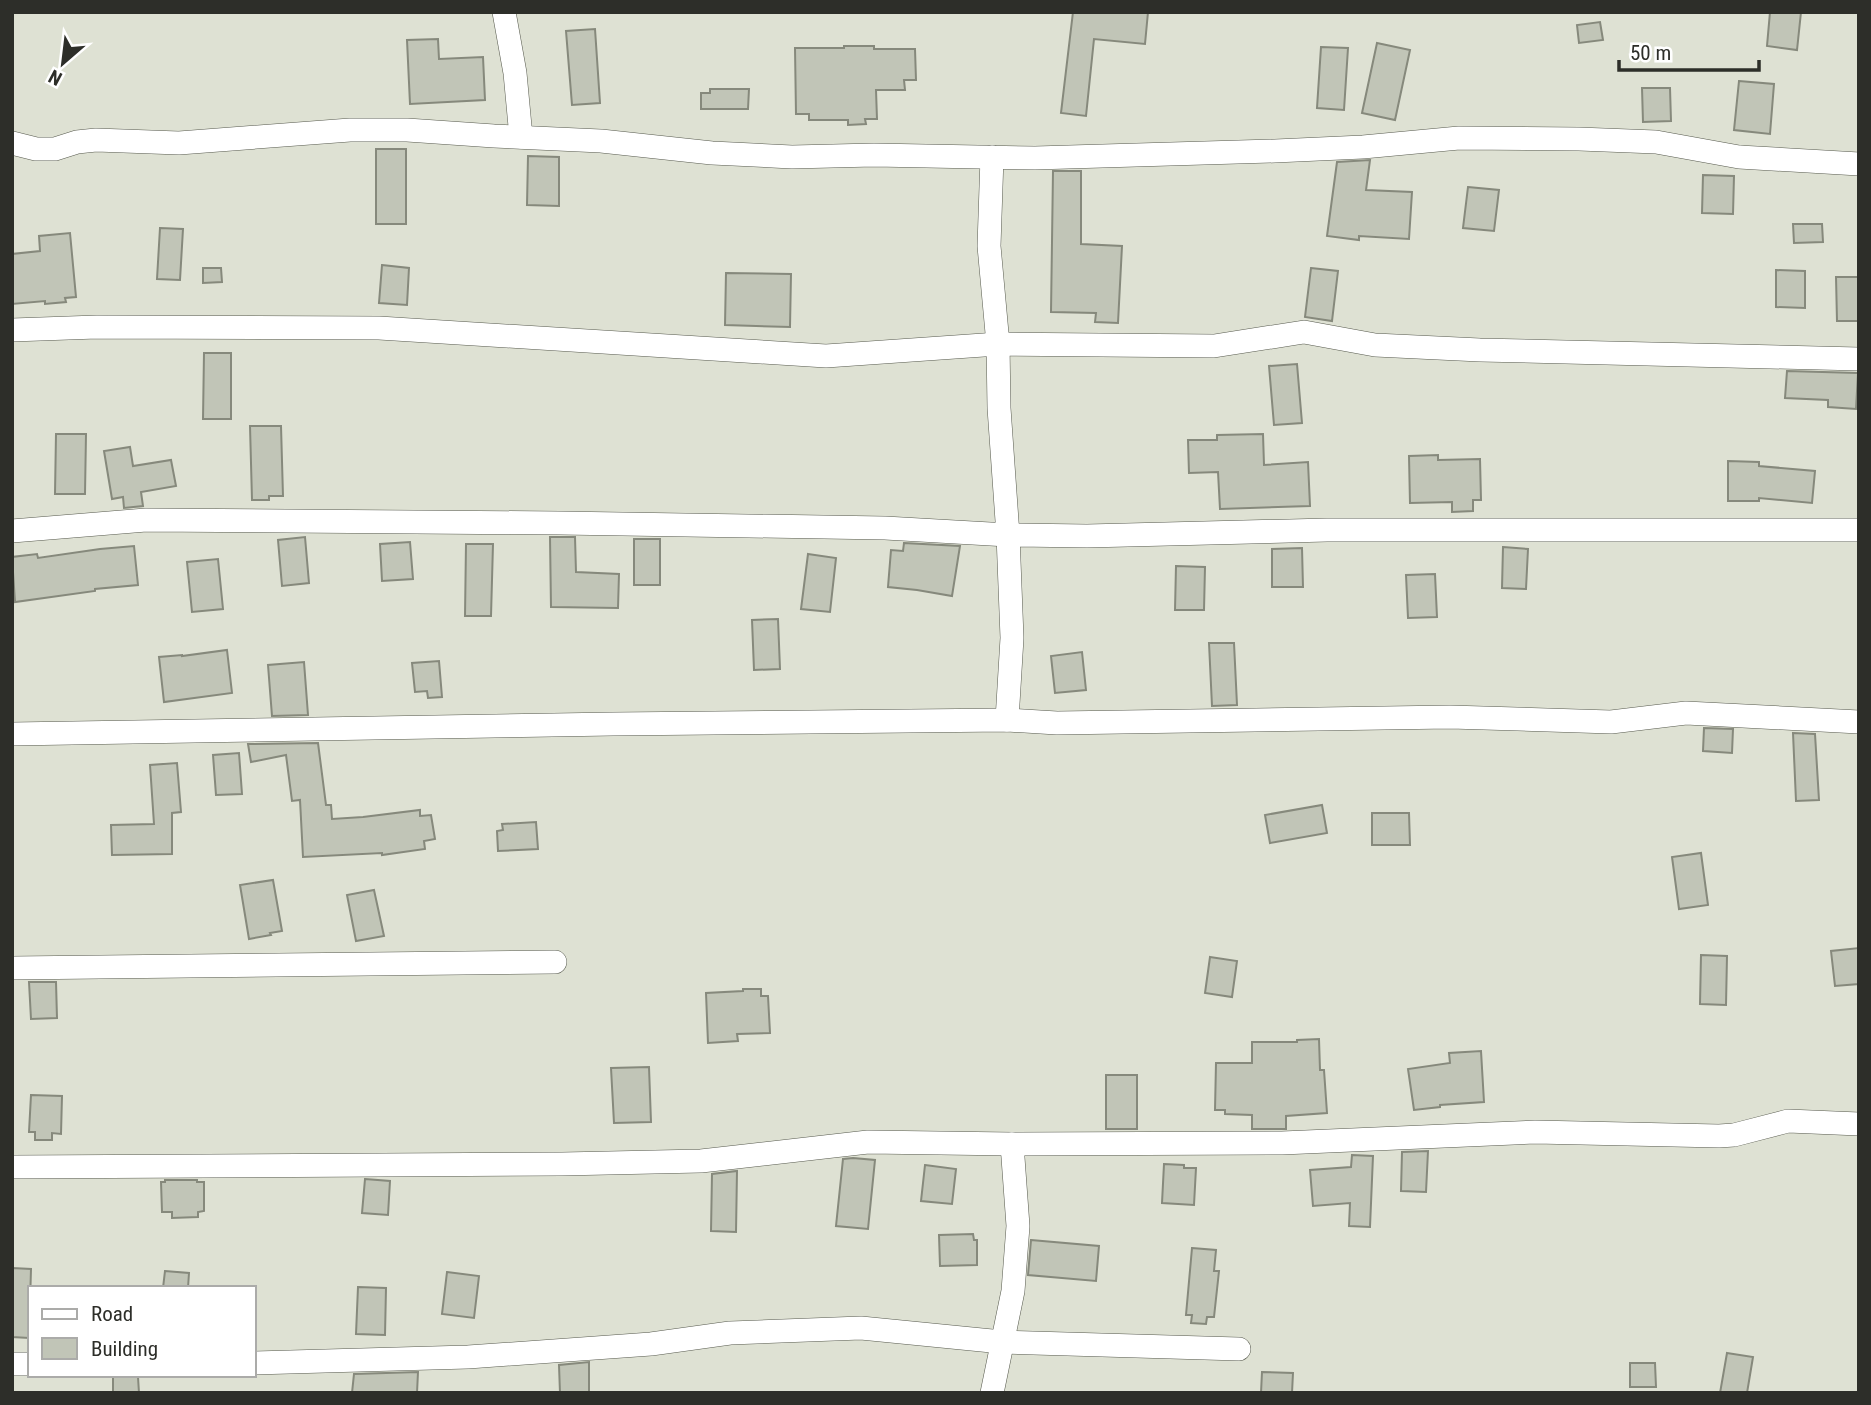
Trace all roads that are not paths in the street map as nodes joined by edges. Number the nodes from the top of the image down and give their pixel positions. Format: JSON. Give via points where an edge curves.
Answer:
{"nodes":[{"id":1,"x":504,"y":12,"type":"edge"},
{"id":2,"x":521,"y":137,"type":"junction"},
{"id":3,"x":12,"y":143,"type":"edge"},
{"id":4,"x":992,"y":157,"type":"junction"},
{"id":5,"x":1859,"y":164,"type":"edge"},
{"id":6,"x":12,"y":330,"type":"edge"},
{"id":7,"x":998,"y":344,"type":"junction"},
{"id":8,"x":1859,"y":359,"type":"edge"},
{"id":9,"x":12,"y":530,"type":"edge"},
{"id":10,"x":1859,"y":530,"type":"edge"},
{"id":11,"x":1008,"y":535,"type":"junction"},
{"id":12,"x":1007,"y":720,"type":"junction"},
{"id":13,"x":1859,"y":722,"type":"edge"},
{"id":14,"x":12,"y":734,"type":"edge"},
{"id":15,"x":555,"y":962,"type":"dead end"},
{"id":16,"x":12,"y":968,"type":"edge"},
{"id":17,"x":1859,"y":1124,"type":"edge"},
{"id":18,"x":1012,"y":1144,"type":"junction"},
{"id":19,"x":12,"y":1167,"type":"edge"},
{"id":20,"x":1002,"y":1342,"type":"junction"},
{"id":21,"x":1239,"y":1349,"type":"dead end"},
{"id":22,"x":256,"y":1363,"type":"edge"},
{"id":23,"x":992,"y":1393,"type":"edge"}],
"edges":[{"from":1,"to":2,"type":"street"},
{"from":2,"to":3,"type":"street","via":[[350,130],[179,143],[96,140],[55,149]]},
{"from":2,"to":4,"type":"street","via":[[792,158]]},
{"from":4,"to":5,"type":"street","via":[[1275,151],[1459,138],[1656,142],[1739,157]]},
{"from":4,"to":7,"type":"street","via":[[989,246]]},
{"from":6,"to":7,"type":"street","via":[[379,328],[826,356]]},
{"from":7,"to":8,"type":"street","via":[[1214,346],[1304,332],[1375,345],[1467,350]]},
{"from":7,"to":11,"type":"street"},
{"from":9,"to":11,"type":"street","via":[[146,520],[858,528]]},
{"from":10,"to":11,"type":"street"},
{"from":11,"to":12,"type":"street","via":[[1012,638]]},
{"from":12,"to":13,"type":"street","via":[[1450,717],[1611,723],[1686,713]]},
{"from":12,"to":14,"type":"street"},
{"from":15,"to":16,"type":"street"},
{"from":17,"to":18,"type":"street","via":[[1788,1121],[1719,1136],[1535,1132],[1282,1143]]},
{"from":18,"to":19,"type":"street","via":[[868,1142],[659,1162]]},
{"from":18,"to":20,"type":"street","via":[[1018,1226],[1013,1292]]},
{"from":20,"to":21,"type":"street"},
{"from":20,"to":22,"type":"street","via":[[861,1328],[730,1334],[651,1345],[468,1357]]},
{"from":20,"to":23,"type":"street"}]}
